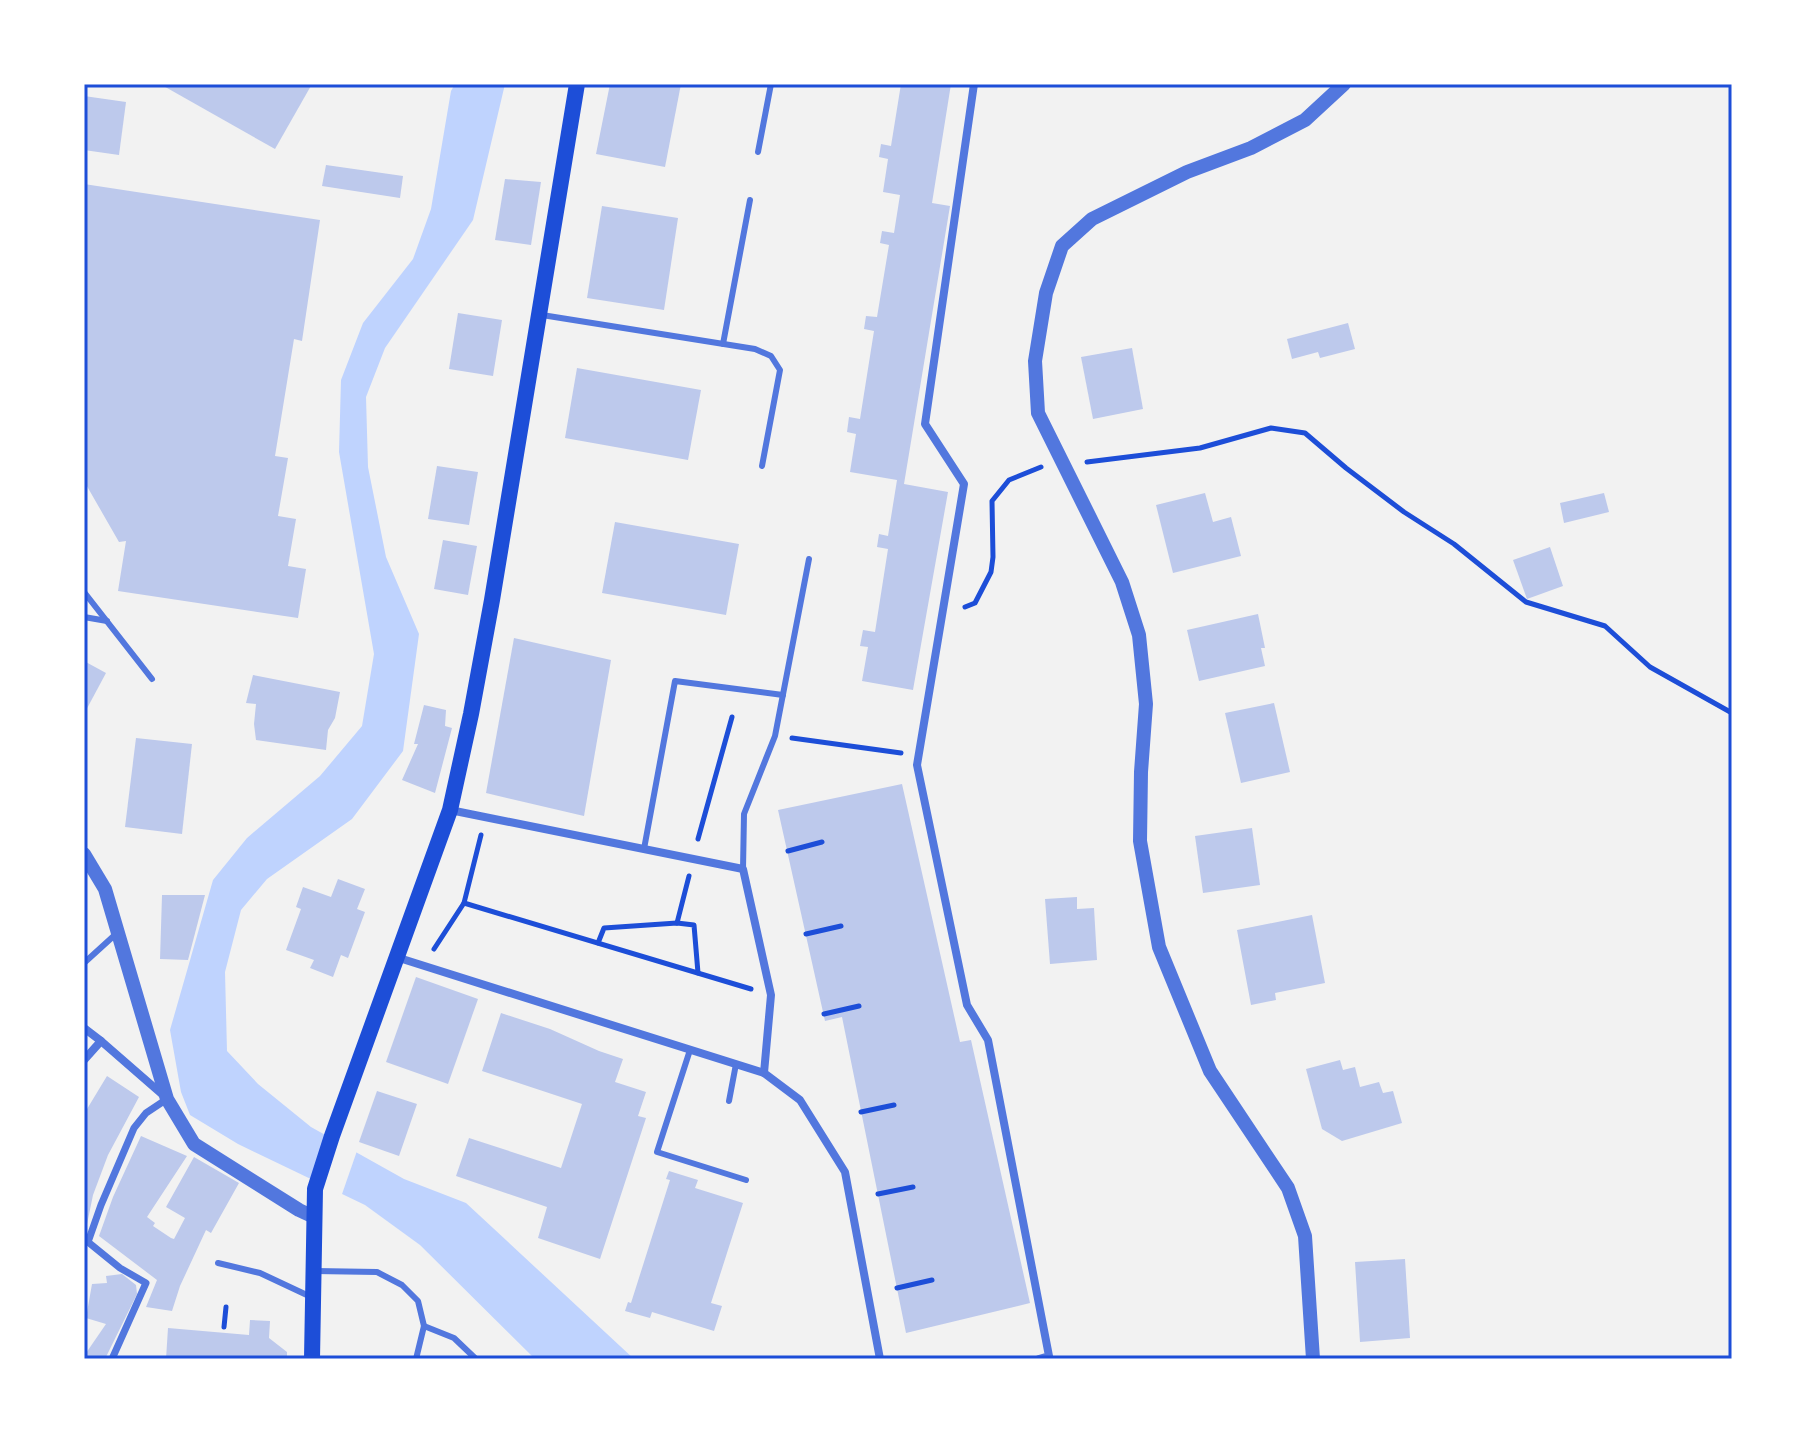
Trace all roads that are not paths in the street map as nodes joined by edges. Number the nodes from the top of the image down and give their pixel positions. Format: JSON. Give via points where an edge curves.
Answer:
{"nodes":[{"id":1,"x":577,"y":84,"type":"edge"},
{"id":2,"x":771,"y":84,"type":"edge"},
{"id":3,"x":974,"y":84,"type":"edge"},
{"id":4,"x":1344,"y":84,"type":"edge"},
{"id":5,"x":758,"y":152,"type":"dead end"},
{"id":6,"x":750,"y":200,"type":"dead end"},
{"id":7,"x":539,"y":315,"type":"junction"},
{"id":8,"x":723,"y":344,"type":"junction"},
{"id":9,"x":762,"y":466,"type":"dead end"},
{"id":10,"x":809,"y":559,"type":"dead end"},
{"id":11,"x":84,"y":592,"type":"edge"},
{"id":12,"x":84,"y":617,"type":"edge"},
{"id":13,"x":107,"y":621,"type":"junction"},
{"id":14,"x":152,"y":679,"type":"dead end"},
{"id":15,"x":783,"y":695,"type":"junction"},
{"id":16,"x":450,"y":810,"type":"junction"},
{"id":17,"x":644,"y":849,"type":"junction"},
{"id":18,"x":84,"y":854,"type":"edge"},
{"id":19,"x":743,"y":869,"type":"junction"},
{"id":20,"x":118,"y":932,"type":"junction"},
{"id":21,"x":396,"y":957,"type":"junction"},
{"id":22,"x":84,"y":963,"type":"edge"},
{"id":23,"x":84,"y":1028,"type":"edge"},
{"id":24,"x":101,"y":1041,"type":"junction"},
{"id":25,"x":690,"y":1050,"type":"junction"},
{"id":26,"x":84,"y":1060,"type":"edge"},
{"id":27,"x":736,"y":1064,"type":"junction"},
{"id":28,"x":764,"y":1073,"type":"junction"},
{"id":29,"x":167,"y":1099,"type":"junction"},
{"id":30,"x":729,"y":1101,"type":"dead end"},
{"id":31,"x":746,"y":1180,"type":"dead end"},
{"id":32,"x":314,"y":1217,"type":"junction"},
{"id":33,"x":218,"y":1263,"type":"dead end"},
{"id":34,"x":313,"y":1270,"type":"junction"},
{"id":35,"x":313,"y":1298,"type":"junction"},
{"id":36,"x":424,"y":1326,"type":"junction"},
{"id":37,"x":112,"y":1359,"type":"edge"},
{"id":38,"x":312,"y":1359,"type":"edge"},
{"id":39,"x":416,"y":1359,"type":"edge"},
{"id":40,"x":476,"y":1359,"type":"edge"},
{"id":41,"x":880,"y":1359,"type":"edge"},
{"id":42,"x":1039,"y":1359,"type":"edge"},
{"id":43,"x":1313,"y":1359,"type":"edge"}],
"edges":[{"from":1,"to":7,"type":"main road"},
{"from":2,"to":5,"type":"lane"},
{"from":3,"to":42,"type":"street","via":[[925,424],[964,484],[917,765],[967,1005],[988,1040],[1049,1356]]},
{"from":4,"to":43,"type":"street","via":[[1305,120],[1092,219],[1062,246],[1046,293],[1035,361],[1038,413],[1122,582],[1139,635],[1146,704],[1140,841],[1159,947],[1210,1071],[1288,1188],[1305,1236]]},
{"from":6,"to":8,"type":"lane"},
{"from":7,"to":8,"type":"lane"},
{"from":7,"to":16,"type":"main road","via":[[474,700]]},
{"from":8,"to":9,"type":"lane","via":[[771,356],[780,370]]},
{"from":10,"to":15,"type":"lane"},
{"from":11,"to":13,"type":"lane"},
{"from":12,"to":13,"type":"lane"},
{"from":13,"to":14,"type":"lane"},
{"from":15,"to":17,"type":"lane","via":[[675,681]]},
{"from":15,"to":19,"type":"lane","via":[[775,736],[744,814]]},
{"from":16,"to":17,"type":"street"},
{"from":16,"to":21,"type":"main road"},
{"from":17,"to":19,"type":"street"},
{"from":18,"to":20,"type":"street","via":[[105,889]]},
{"from":19,"to":28,"type":"street","via":[[771,995]]},
{"from":20,"to":22,"type":"lane"},
{"from":20,"to":29,"type":"street"},
{"from":21,"to":25,"type":"street"},
{"from":21,"to":32,"type":"main road","via":[[315,1189]]},
{"from":23,"to":24,"type":"street"},
{"from":24,"to":26,"type":"street"},
{"from":24,"to":29,"type":"street"},
{"from":25,"to":27,"type":"street"},
{"from":25,"to":31,"type":"lane","via":[[657,1152]]},
{"from":27,"to":28,"type":"street"},
{"from":27,"to":30,"type":"lane"},
{"from":28,"to":41,"type":"street","via":[[800,1100],[845,1172]]},
{"from":29,"to":32,"type":"street","via":[[194,1144]]},
{"from":29,"to":37,"type":"street","via":[[134,1128],[88,1242],[146,1283]]},
{"from":32,"to":34,"type":"main road"},
{"from":33,"to":35,"type":"lane","via":[[260,1273]]},
{"from":34,"to":35,"type":"main road"},
{"from":34,"to":36,"type":"lane","via":[[377,1272],[418,1301]]},
{"from":35,"to":38,"type":"main road"},
{"from":36,"to":39,"type":"lane"},
{"from":36,"to":40,"type":"lane","via":[[454,1338]]}]}
